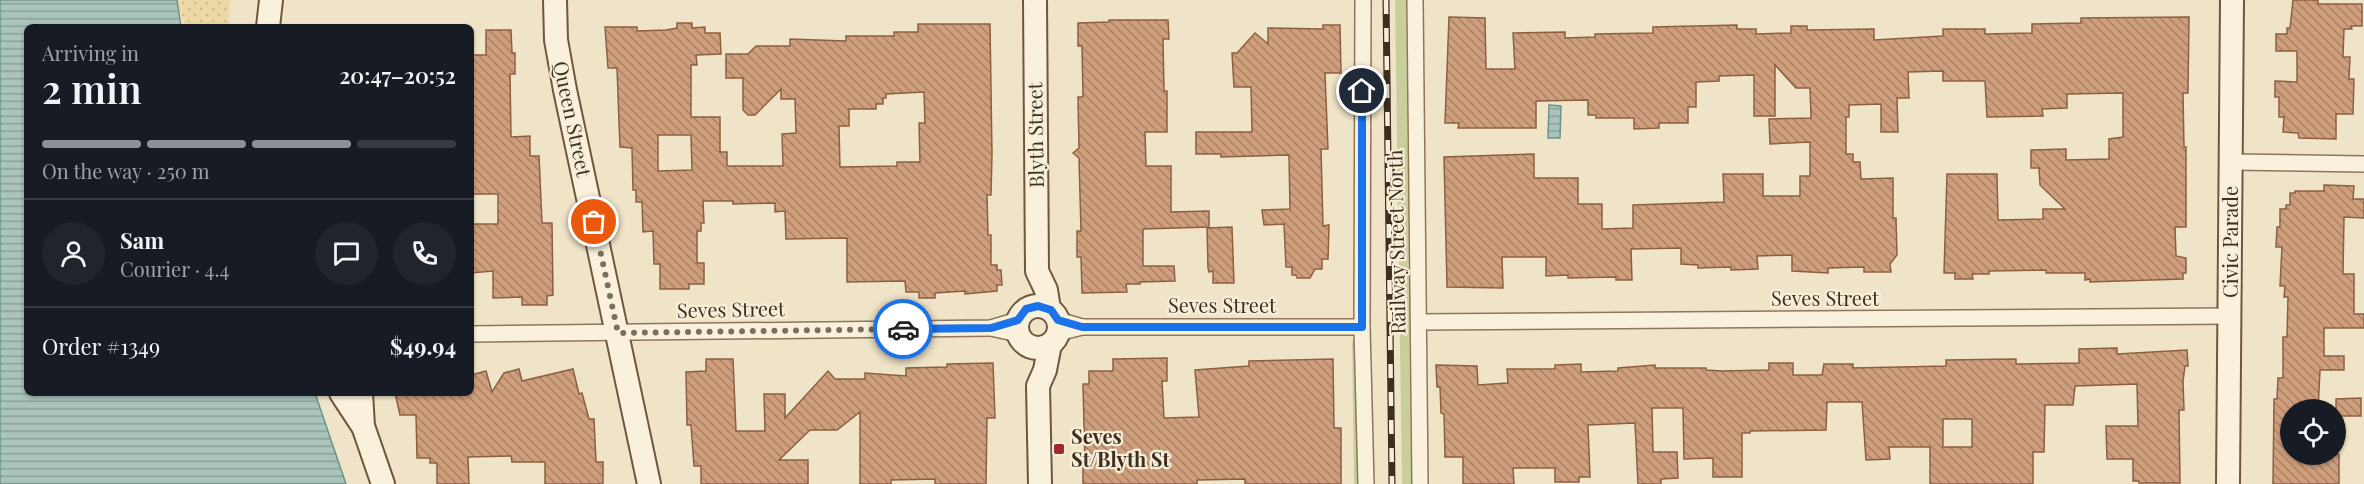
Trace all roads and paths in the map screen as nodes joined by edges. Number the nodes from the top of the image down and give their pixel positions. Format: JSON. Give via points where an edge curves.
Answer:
{"nodes":[{"id":1,"x":271,"y":0,"type":"edge"},
{"id":2,"x":555,"y":0,"type":"edge"},
{"id":3,"x":1035,"y":0,"type":"edge"},
{"id":4,"x":1363,"y":0,"type":"edge"},
{"id":5,"x":1415,"y":0,"type":"edge"},
{"id":6,"x":2232,"y":0,"type":"edge"},
{"id":7,"x":268,"y":24,"type":"edge"},
{"id":8,"x":2231,"y":162,"type":"junction"},
{"id":9,"x":2364,"y":164,"type":"edge"},
{"id":10,"x":1037,"y":271,"type":"junction"},
{"id":11,"x":2230,"y":316,"type":"junction"},
{"id":12,"x":1419,"y":322,"type":"junction"},
{"id":13,"x":1054,"y":326,"type":"junction"},
{"id":14,"x":1022,"y":327,"type":"junction"},
{"id":15,"x":1362,"y":327,"type":"junction"},
{"id":16,"x":618,"y":333,"type":"junction"},
{"id":17,"x":474,"y":334,"type":"edge"},
{"id":18,"x":1038,"y":386,"type":"junction"},
{"id":19,"x":343,"y":396,"type":"edge"},
{"id":20,"x":361,"y":396,"type":"edge"},
{"id":21,"x":363,"y":426,"type":"junction"},
{"id":22,"x":383,"y":484,"type":"edge"},
{"id":23,"x":649,"y":484,"type":"edge"},
{"id":24,"x":1040,"y":484,"type":"edge"},
{"id":25,"x":1366,"y":484,"type":"edge"},
{"id":26,"x":1420,"y":484,"type":"edge"},
{"id":27,"x":2228,"y":484,"type":"edge"}],
"edges":[{"from":1,"to":7,"type":"street"},
{"from":2,"to":16,"type":"street","name":"Queen Street","via":[[561,69]]},
{"from":3,"to":10,"type":"street","name":"Blyth Street"},
{"from":4,"to":15,"type":"street"},
{"from":5,"to":12,"type":"street","name":"Railway Street North"},
{"from":6,"to":8,"type":"street","name":"Civic Parade"},
{"from":8,"to":9,"type":"street"},
{"from":8,"to":11,"type":"street","name":"Civic Parade"},
{"from":10,"to":13,"type":"street","name":"Blyth Street"},
{"from":10,"to":14,"type":"street","name":"Blyth Street","via":[[1028,289]]},
{"from":11,"to":12,"type":"street","name":"Seves Street"},
{"from":11,"to":27,"type":"street","name":"Civic Parade"},
{"from":12,"to":26,"type":"street","name":"Railway Street North"},
{"from":13,"to":14,"type":"street","via":[[1038,306]]},
{"from":13,"to":14,"type":"street","via":[[1041,348]]},
{"from":13,"to":15,"type":"street","name":"Seves Street"},
{"from":13,"to":18,"type":"street","name":"Blyth Street"},
{"from":14,"to":16,"type":"street","name":"Seves Street"},
{"from":14,"to":18,"type":"street","name":"Blyth Street","via":[[1031,372]]},
{"from":15,"to":25,"type":"street"},
{"from":16,"to":17,"type":"street","name":"Seves Street"},
{"from":16,"to":23,"type":"street","name":"Queen Street"},
{"from":18,"to":24,"type":"street","name":"Blyth Street"},
{"from":19,"to":21,"type":"street"},
{"from":20,"to":21,"type":"street"},
{"from":21,"to":22,"type":"street"}]}
